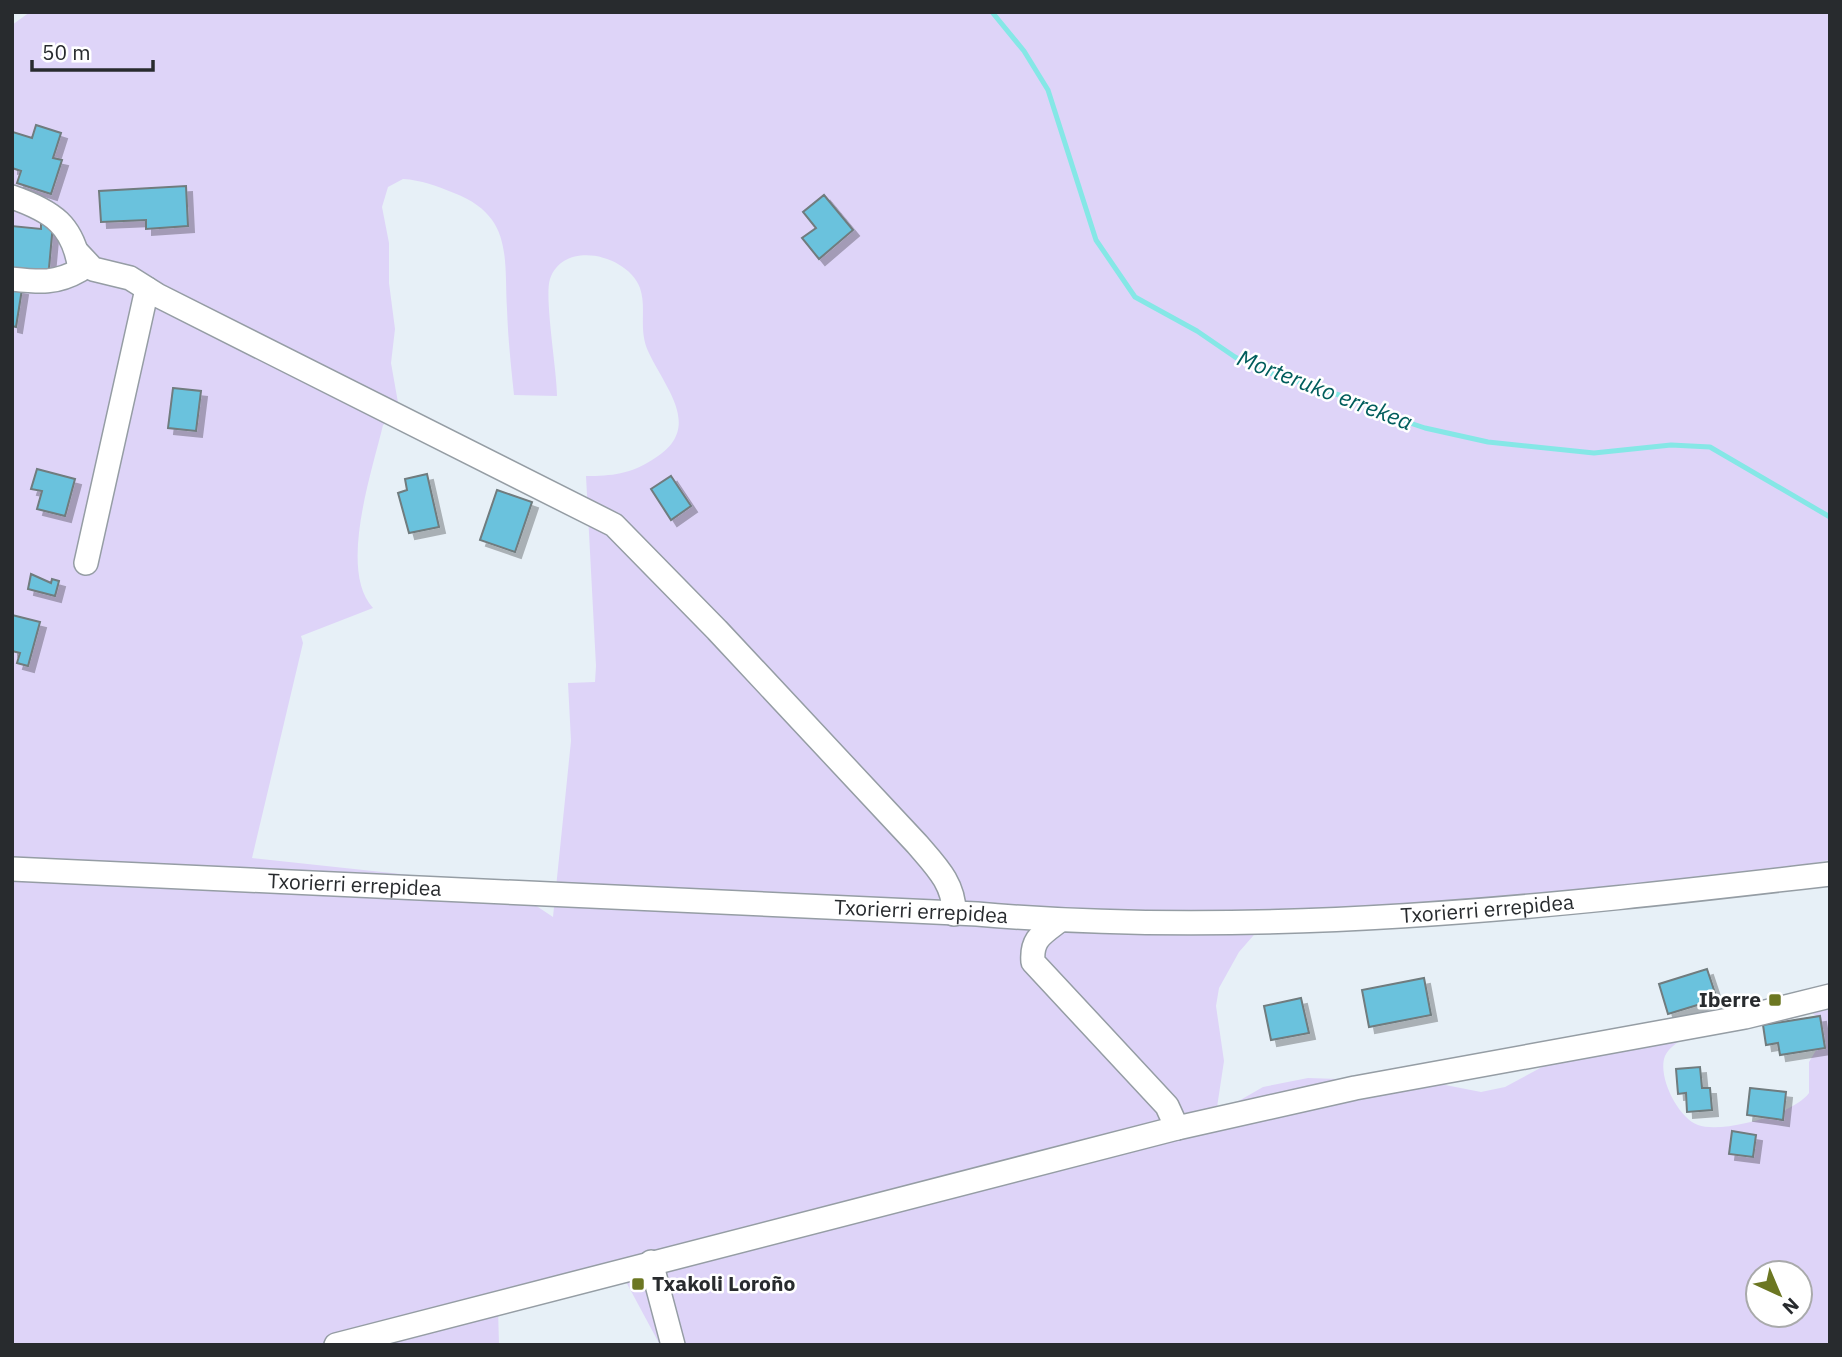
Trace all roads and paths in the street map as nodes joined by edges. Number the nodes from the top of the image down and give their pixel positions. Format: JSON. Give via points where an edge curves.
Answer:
{"nodes":[{"id":1,"x":12,"y":197,"type":"edge"},
{"id":2,"x":78,"y":253,"type":"junction"},
{"id":3,"x":12,"y":279,"type":"edge"},
{"id":4,"x":148,"y":289,"type":"junction"},
{"id":5,"x":86,"y":563,"type":"dead end"},
{"id":6,"x":12,"y":869,"type":"edge"},
{"id":7,"x":1830,"y":874,"type":"edge"},
{"id":8,"x":954,"y":914,"type":"junction"},
{"id":9,"x":1059,"y":921,"type":"junction"},
{"id":10,"x":1830,"y":996,"type":"edge"},
{"id":11,"x":1177,"y":1128,"type":"junction"},
{"id":12,"x":651,"y":1262,"type":"junction"},
{"id":13,"x":336,"y":1345,"type":"edge"},
{"id":14,"x":673,"y":1345,"type":"edge"}],
"edges":[{"from":1,"to":2,"type":"street","via":[[48,211]]},
{"from":2,"to":3,"type":"street","via":[[80,270],[64,279],[46,283]]},
{"from":2,"to":4,"type":"street","via":[[93,269],[130,278]]},
{"from":4,"to":5,"type":"street"},
{"from":4,"to":8,"type":"street","via":[[614,525],[917,844],[944,875],[954,898]]},
{"from":6,"to":8,"type":"street","name":"Txorierri errepidea"},
{"from":7,"to":9,"type":"street","name":"Txorierri errepidea","via":[[1473,913],[1208,922]]},
{"from":8,"to":9,"type":"street","name":"Txorierri errepidea"},
{"from":9,"to":11,"type":"street","via":[[1031,947],[1033,962],[1167,1106]]},
{"from":10,"to":11,"type":"street","via":[[1745,1017],[1355,1088]]},
{"from":11,"to":12,"type":"street"},
{"from":12,"to":13,"type":"street"},
{"from":12,"to":14,"type":"street"}]}
